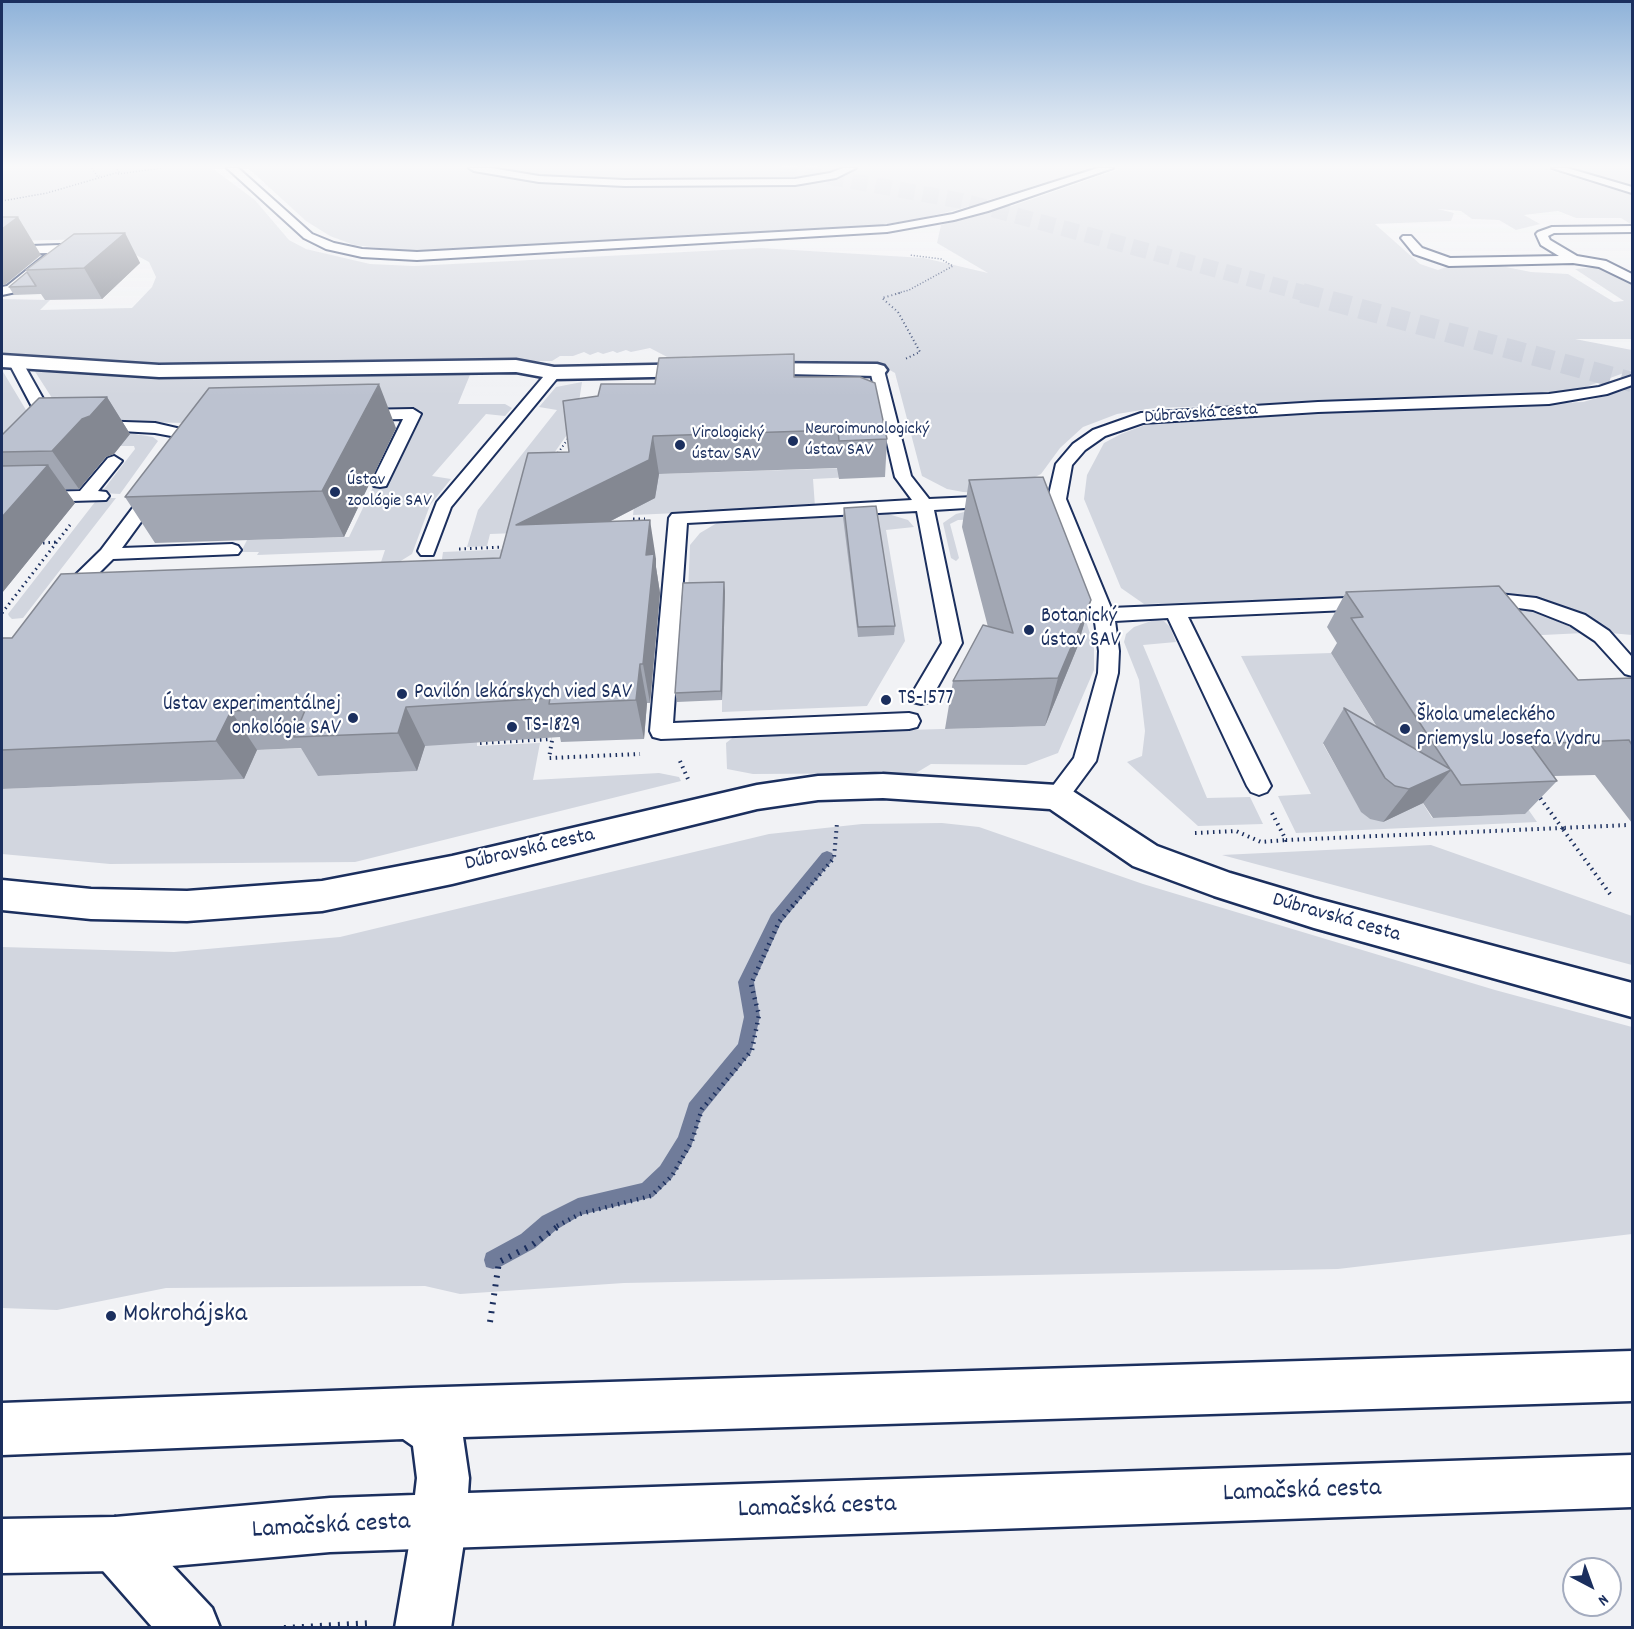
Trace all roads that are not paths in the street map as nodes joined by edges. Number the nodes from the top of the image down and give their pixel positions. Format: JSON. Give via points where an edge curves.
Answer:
{"nodes":[{"id":1,"x":326,"y":244,"type":"edge"},
{"id":2,"x":626,"y":244,"type":"edge"},
{"id":3,"x":1412,"y":244,"type":"edge"},
{"id":4,"x":1548,"y":244,"type":"edge"},
{"id":5,"x":2,"y":250,"type":"edge"},
{"id":6,"x":1573,"y":259,"type":"junction"},
{"id":7,"x":1632,"y":279,"type":"edge"},
{"id":8,"x":2,"y":291,"type":"edge"},
{"id":9,"x":9,"y":362,"type":"edge"},
{"id":10,"x":877,"y":370,"type":"joint"},
{"id":11,"x":554,"y":373,"type":"junction"},
{"id":12,"x":1632,"y":380,"type":"edge"},
{"id":13,"x":338,"y":415,"type":"edge"},
{"id":14,"x":114,"y":460,"type":"dead end"},
{"id":15,"x":380,"y":482,"type":"dead end"},
{"id":16,"x":2,"y":498,"type":"edge"},
{"id":17,"x":1057,"y":499,"type":"junction"},
{"id":18,"x":1035,"y":500,"type":"edge"},
{"id":19,"x":1012,"y":501,"type":"edge"},
{"id":20,"x":924,"y":504,"type":"junction"},
{"id":21,"x":232,"y":550,"type":"dead end"},
{"id":22,"x":427,"y":551,"type":"dead end"},
{"id":23,"x":108,"y":554,"type":"junction"},
{"id":24,"x":1456,"y":599,"type":"edge"},
{"id":25,"x":1386,"y":602,"type":"edge"},
{"id":26,"x":1175,"y":611,"type":"junction"},
{"id":27,"x":50,"y":613,"type":"edge"},
{"id":28,"x":1104,"y":615,"type":"junction"},
{"id":29,"x":1632,"y":669,"type":"edge"},
{"id":30,"x":921,"y":698,"type":"dead end"},
{"id":31,"x":909,"y":721,"type":"dead end"},
{"id":32,"x":1259,"y":786,"type":"road end"},
{"id":33,"x":1057,"y":797,"type":"junction"},
{"id":34,"x":2,"y":895,"type":"edge"},
{"id":35,"x":1632,"y":1000,"type":"edge"},
{"id":36,"x":1632,"y":1376,"type":"edge"},
{"id":37,"x":411,"y":1413,"type":"junction"},
{"id":38,"x":2,"y":1429,"type":"edge"},
{"id":39,"x":1632,"y":1481,"type":"edge"},
{"id":40,"x":440,"y":1522,"type":"junction"},
{"id":41,"x":116,"y":1544,"type":"junction"},
{"id":42,"x":2,"y":1546,"type":"edge"},
{"id":43,"x":424,"y":1624,"type":"edge"},
{"id":44,"x":192,"y":1628,"type":"edge"}],
"edges":[{"from":1,"to":2,"type":"lane","via":[[362,253],[417,256]]},
{"from":3,"to":6,"type":"lane","via":[[1418,251],[1449,262]]},
{"from":4,"to":6,"type":"lane"},
{"from":5,"to":8,"type":"lane","via":[[60,249],[11,289]]},
{"from":6,"to":7,"type":"lane","via":[[1602,264]]},
{"from":9,"to":11,"type":"street","via":[[200,372],[516,366]]},
{"from":9,"to":23,"type":"lane","via":[[44,424],[194,429],[192,442]]},
{"from":10,"to":11,"type":"street"},
{"from":10,"to":20,"type":"lane","via":[[903,477]]},
{"from":11,"to":22,"type":"lane","via":[[443,506]]},
{"from":12,"to":17,"type":"lane","name":"Dúbravská cesta","via":[[1602,391],[1549,399],[1140,418],[1099,434],[1079,447],[1064,464]]},
{"from":13,"to":15,"type":"lane","via":[[413,414]]},
{"from":14,"to":16,"type":"lane","via":[[92,496]]},
{"from":17,"to":18,"type":"lane"},
{"from":17,"to":28,"type":"lane"},
{"from":19,"to":20,"type":"lane"},
{"from":20,"to":30,"type":"lane","via":[[952,642]]},
{"from":20,"to":31,"type":"lane","via":[[678,518],[661,731]]},
{"from":21,"to":23,"type":"lane"},
{"from":23,"to":27,"type":"lane"},
{"from":24,"to":29,"type":"lane","via":[[1491,598],[1536,604],[1578,620],[1602,636]]},
{"from":25,"to":26,"type":"lane"},
{"from":26,"to":28,"type":"lane"},
{"from":26,"to":32,"type":"lane"},
{"from":28,"to":33,"type":"lane","via":[[1108,672],[1085,761]]},
{"from":33,"to":34,"type":"street","name":"Dúbravská cesta","via":[[883,786],[818,788],[757,798],[452,870],[322,896],[187,906],[91,904]]},
{"from":33,"to":35,"type":"street","name":"Dúbravská cesta","via":[[1145,856],[1226,886]]},
{"from":36,"to":37,"type":"street"},
{"from":37,"to":38,"type":"street"},
{"from":37,"to":40,"type":"street","via":[[431,1428],[438,1439],[443,1478]]},
{"from":39,"to":40,"type":"street","name":"Lamačská cesta"},
{"from":40,"to":41,"type":"street","name":"Lamačská cesta","via":[[330,1525]]},
{"from":40,"to":43,"type":"street"},
{"from":41,"to":42,"type":"street","name":"Lamačská cesta"},
{"from":41,"to":44,"type":"street"}]}
